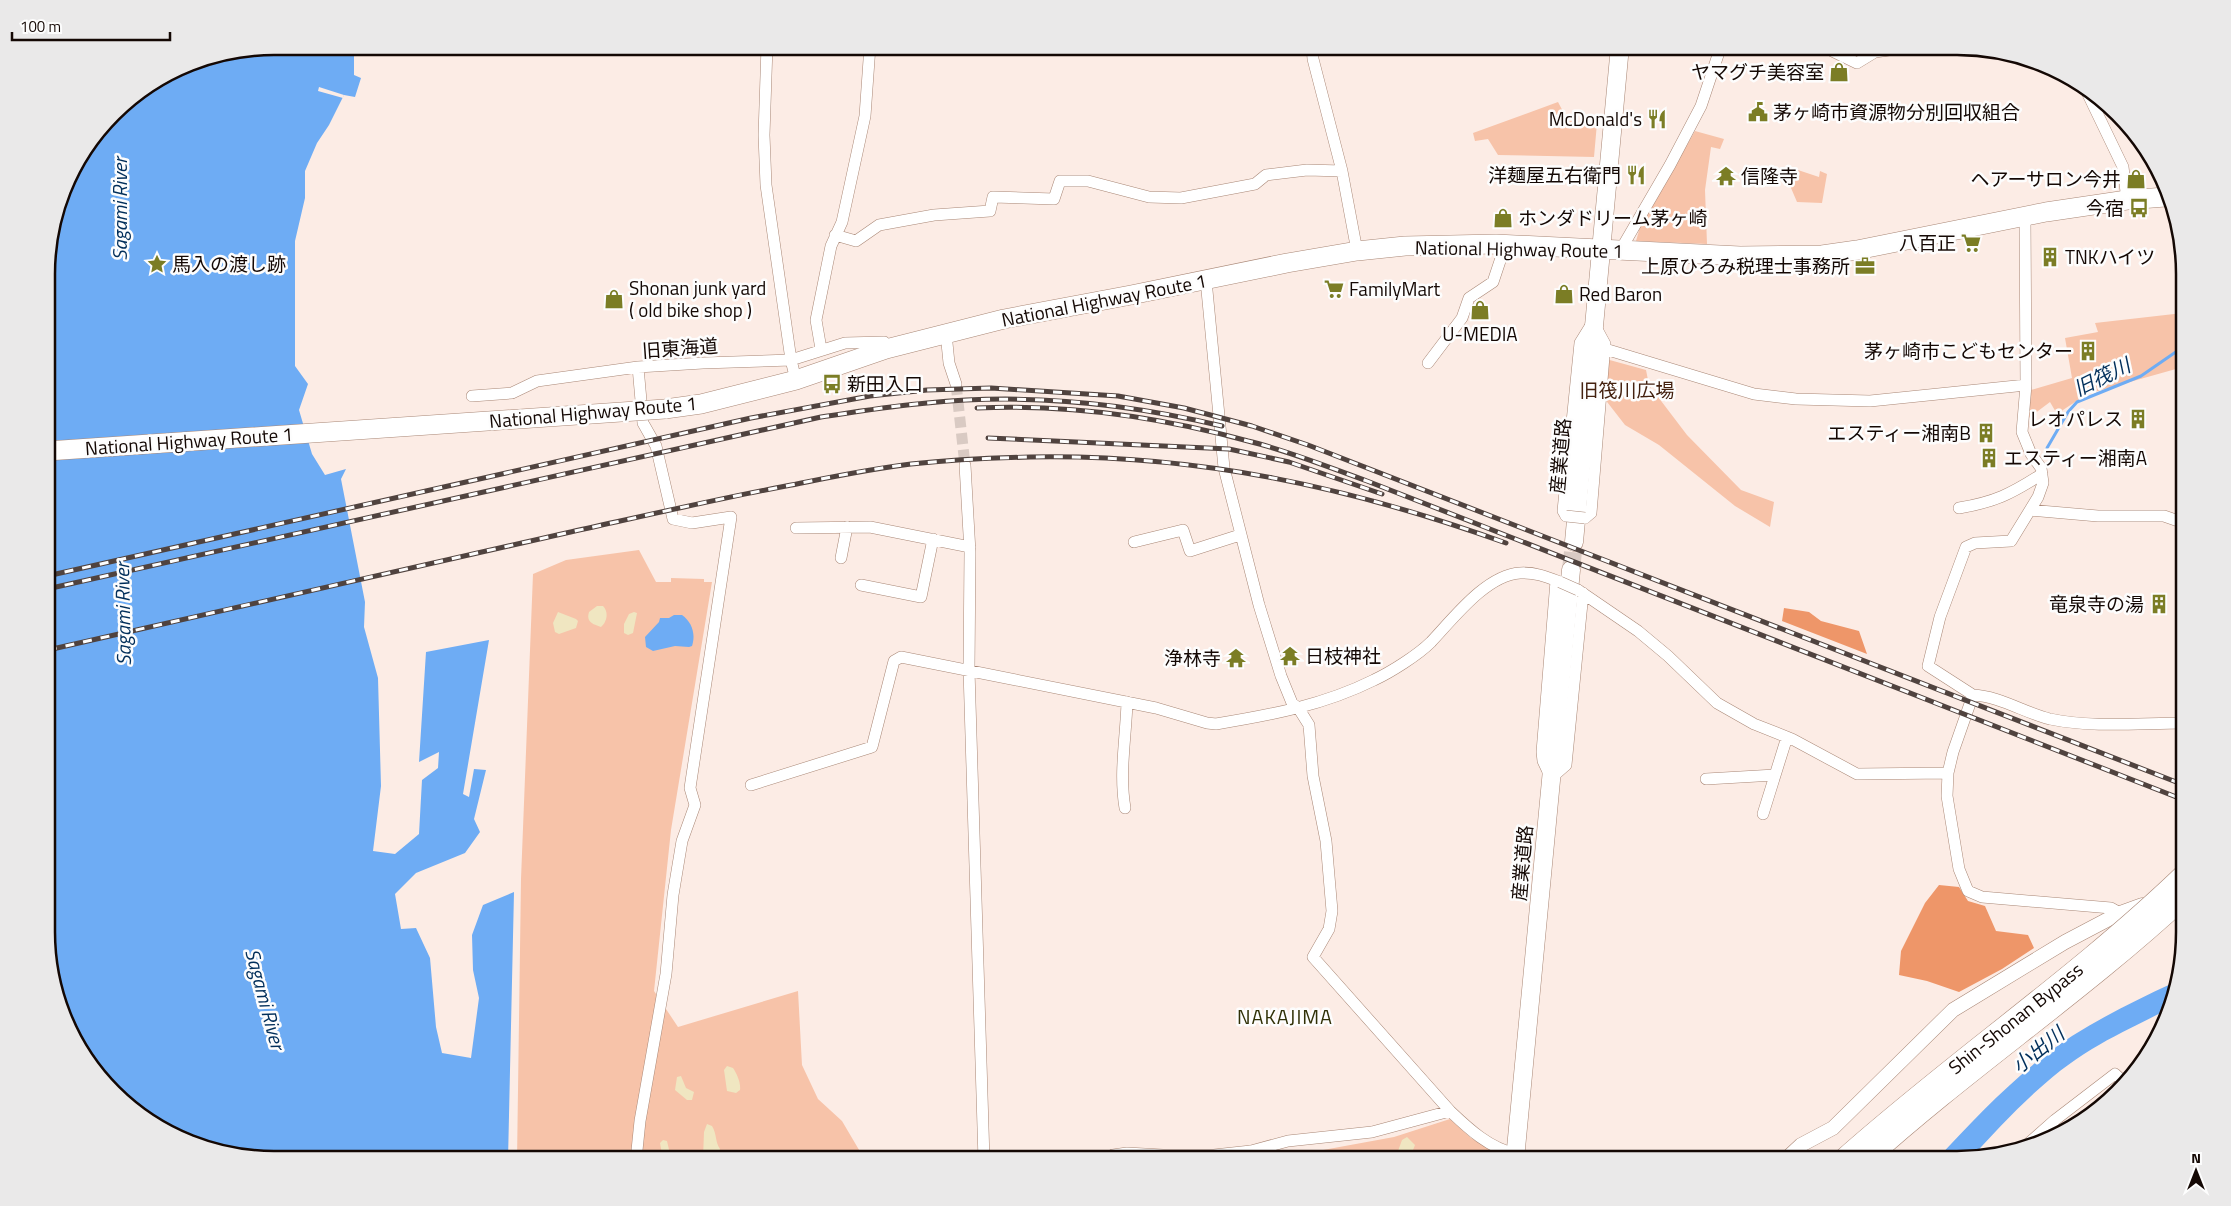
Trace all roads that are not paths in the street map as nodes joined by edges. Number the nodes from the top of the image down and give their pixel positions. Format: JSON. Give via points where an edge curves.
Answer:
{"nodes":[{"id":1,"x":767,"y":55,"type":"edge"},
{"id":2,"x":869,"y":55,"type":"edge"},
{"id":3,"x":1313,"y":55,"type":"edge"},
{"id":4,"x":1620,"y":55,"type":"edge"},
{"id":5,"x":1718,"y":55,"type":"edge"},
{"id":6,"x":1842,"y":55,"type":"edge"},
{"id":7,"x":1868,"y":55,"type":"edge"},
{"id":8,"x":2091,"y":101,"type":"edge"},
{"id":9,"x":1342,"y":171,"type":"junction"},
{"id":10,"x":2162,"y":197,"type":"edge"},
{"id":11,"x":2128,"y":200,"type":"junction"},
{"id":12,"x":2025,"y":216,"type":"junction"},
{"id":13,"x":835,"y":235,"type":"junction"},
{"id":14,"x":1509,"y":245,"type":"junction"},
{"id":15,"x":1357,"y":251,"type":"junction"},
{"id":16,"x":1611,"y":251,"type":"junction"},
{"id":17,"x":1206,"y":280,"type":"junction"},
{"id":18,"x":1593,"y":322,"type":"junction"},
{"id":19,"x":946,"y":333,"type":"junction"},
{"id":20,"x":821,"y":349,"type":"junction"},
{"id":21,"x":886,"y":349,"type":"junction"},
{"id":22,"x":1605,"y":349,"type":"junction"},
{"id":23,"x":791,"y":360,"type":"junction"},
{"id":24,"x":1428,"y":363,"type":"dead end"},
{"id":25,"x":638,"y":367,"type":"junction"},
{"id":26,"x":796,"y":380,"type":"junction"},
{"id":27,"x":956,"y":384,"type":"tunnel mouth"},
{"id":28,"x":2026,"y":385,"type":"junction"},
{"id":29,"x":472,"y":396,"type":"dead end"},
{"id":30,"x":55,"y":450,"type":"edge"},
{"id":31,"x":965,"y":465,"type":"tunnel mouth"},
{"id":32,"x":2042,"y":474,"type":"junction"},
{"id":33,"x":1959,"y":508,"type":"dead end"},
{"id":34,"x":2030,"y":510,"type":"junction"},
{"id":35,"x":2176,"y":521,"type":"edge"},
{"id":36,"x":847,"y":527,"type":"junction"},
{"id":37,"x":796,"y":528,"type":"dead end"},
{"id":38,"x":1240,"y":535,"type":"junction"},
{"id":39,"x":933,"y":540,"type":"junction"},
{"id":40,"x":1134,"y":542,"type":"dead end"},
{"id":41,"x":1574,"y":542,"type":"tunnel mouth"},
{"id":42,"x":970,"y":547,"type":"junction"},
{"id":43,"x":840,"y":558,"type":"dead end"},
{"id":44,"x":1562,"y":578,"type":"junction"},
{"id":45,"x":861,"y":585,"type":"dead end"},
{"id":46,"x":1580,"y":592,"type":"junction"},
{"id":47,"x":969,"y":670,"type":"junction"},
{"id":48,"x":1974,"y":696,"type":"junction"},
{"id":49,"x":1127,"y":702,"type":"junction"},
{"id":50,"x":1299,"y":709,"type":"junction"},
{"id":51,"x":2176,"y":723,"type":"edge"},
{"id":52,"x":1787,"y":737,"type":"junction"},
{"id":53,"x":1948,"y":773,"type":"junction"},
{"id":54,"x":1775,"y":775,"type":"junction"},
{"id":55,"x":1552,"y":778,"type":"junction"},
{"id":56,"x":1706,"y":779,"type":"dead end"},
{"id":57,"x":751,"y":785,"type":"dead end"},
{"id":58,"x":1125,"y":808,"type":"dead end"},
{"id":59,"x":1763,"y":814,"type":"dead end"},
{"id":60,"x":2176,"y":882,"type":"edge"},
{"id":61,"x":2176,"y":904,"type":"edge"},
{"id":62,"x":2142,"y":905,"type":"dead end"},
{"id":63,"x":2120,"y":913,"type":"junction"},
{"id":64,"x":2120,"y":1078,"type":"edge"},
{"id":65,"x":1450,"y":1111,"type":"junction"},
{"id":66,"x":2038,"y":1135,"type":"edge"},
{"id":67,"x":637,"y":1151,"type":"edge"},
{"id":68,"x":984,"y":1151,"type":"edge"},
{"id":69,"x":1251,"y":1151,"type":"edge"},
{"id":70,"x":1504,"y":1151,"type":"edge"},
{"id":71,"x":1517,"y":1151,"type":"edge"},
{"id":72,"x":1795,"y":1151,"type":"edge"},
{"id":73,"x":1853,"y":1151,"type":"edge"},
{"id":74,"x":1877,"y":1151,"type":"edge"}],
"edges":[{"from":1,"to":23,"type":"street","via":[[766,185]]},
{"from":2,"to":13,"type":"street","via":[[865,116],[842,222]]},
{"from":3,"to":9,"type":"street"},
{"from":4,"to":16,"type":"main road","name":"産業道路"},
{"from":5,"to":16,"type":"street","via":[[1698,112],[1670,166]]},
{"from":6,"to":7,"type":"street","via":[[1857,62]]},
{"from":8,"to":11,"type":"street","via":[[2123,167]]},
{"from":9,"to":13,"type":"street","via":[[1307,170],[1266,175],[1255,184],[1181,198],[1149,197],[1088,181],[1060,181],[1054,199],[993,196],[990,211],[934,215],[879,225],[856,241]]},
{"from":9,"to":15,"type":"street"},
{"from":10,"to":11,"type":"highway","name":"National Highway Route 1"},
{"from":11,"to":12,"type":"highway","name":"National Highway Route 1"},
{"from":12,"to":16,"type":"highway","name":"National Highway Route 1","via":[[1822,255],[1740,256]]},
{"from":12,"to":28,"type":"street"},
{"from":13,"to":20,"type":"street","via":[[816,320]]},
{"from":14,"to":15,"type":"highway","name":"National Highway Route 1","via":[[1405,246]]},
{"from":14,"to":16,"type":"highway","name":"National Highway Route 1"},
{"from":14,"to":24,"type":"street","via":[[1492,282],[1469,298],[1462,318]]},
{"from":15,"to":17,"type":"highway","name":"National Highway Route 1"},
{"from":16,"to":18,"type":"main road","name":"産業道路"},
{"from":17,"to":19,"type":"highway","name":"National Highway Route 1"},
{"from":17,"to":38,"type":"street","via":[[1224,468]]},
{"from":18,"to":22,"type":"street"},
{"from":18,"to":22,"type":"street","bridge":true,"via":[[1580,344],[1563,511],[1566,516],[1585,518],[1591,513]]},
{"from":18,"to":41,"type":"main road","name":"産業道路"},
{"from":19,"to":21,"type":"highway","name":"National Highway Route 1"},
{"from":19,"to":27,"type":"street","via":[[949,363]]},
{"from":20,"to":21,"type":"street","name":"旧東海道","via":[[864,341],[884,342]]},
{"from":20,"to":23,"type":"street","name":"旧東海道"},
{"from":21,"to":26,"type":"highway","name":"National Highway Route 1"},
{"from":22,"to":28,"type":"street","via":[[1754,394],[1803,399],[1870,400]]},
{"from":23,"to":25,"type":"street","name":"旧東海道"},
{"from":23,"to":26,"type":"street"},
{"from":25,"to":29,"type":"street","name":"旧東海道","via":[[536,381],[512,393]]},
{"from":25,"to":67,"type":"street","via":[[643,422],[656,446],[673,519],[692,523],[731,517],[690,788],[695,805],[682,841],[666,974]]},
{"from":26,"to":30,"type":"highway","name":"National Highway Route 1","bridge":true,"via":[[701,404],[665,409]]},
{"from":28,"to":32,"type":"street","via":[[2022,432]]},
{"from":31,"to":42,"type":"street"},
{"from":32,"to":33,"type":"street","via":[[2007,496]]},
{"from":32,"to":34,"type":"street","via":[[2043,483]]},
{"from":34,"to":35,"type":"street","via":[[2098,516],[2164,516]]},
{"from":34,"to":48,"type":"street","via":[[2011,541],[1975,543],[1966,547],[1940,618],[1928,666]]},
{"from":36,"to":37,"type":"street"},
{"from":36,"to":39,"type":"street","via":[[870,527]]},
{"from":36,"to":43,"type":"street"},
{"from":38,"to":40,"type":"street","via":[[1190,551],[1184,530]]},
{"from":38,"to":50,"type":"street","via":[[1281,676],[1292,703]]},
{"from":39,"to":42,"type":"street"},
{"from":39,"to":45,"type":"street","via":[[921,597]]},
{"from":42,"to":47,"type":"street"},
{"from":44,"to":46,"type":"street","bridge":true},
{"from":44,"to":50,"type":"street","via":[[1537,574],[1510,575],[1477,593],[1429,643],[1398,666],[1374,680]]},
{"from":44,"to":55,"type":"main road","name":"産業道路"},
{"from":46,"to":52,"type":"street","via":[[1638,631],[1718,703],[1746,720]]},
{"from":46,"to":55,"type":"street","via":[[1566,765]]},
{"from":47,"to":49,"type":"street"},
{"from":47,"to":57,"type":"street","via":[[901,657],[894,661],[872,747]]},
{"from":47,"to":68,"type":"street"},
{"from":48,"to":51,"type":"street","via":[[2030,714],[2070,722]]},
{"from":48,"to":53,"type":"street"},
{"from":49,"to":50,"type":"street","via":[[1216,724]]},
{"from":49,"to":58,"type":"street","via":[[1121,783]]},
{"from":50,"to":65,"type":"street","via":[[1309,725],[1313,776],[1326,841],[1332,911],[1329,929],[1313,957]]},
{"from":52,"to":53,"type":"street","via":[[1857,774]]},
{"from":52,"to":54,"type":"street"},
{"from":53,"to":63,"type":"street","via":[[1947,796],[1959,870],[1968,891],[1982,897],[2111,908]]},
{"from":54,"to":56,"type":"street"},
{"from":54,"to":59,"type":"street"},
{"from":55,"to":71,"type":"main road","name":"産業道路"},
{"from":60,"to":73,"type":"highway","name":"Shin-Shonan Bypass","bridge":true,"via":[[2139,917],[1942,1075]]},
{"from":61,"to":74,"type":"highway","name":"Shin-Shonan Bypass","bridge":true},
{"from":62,"to":63,"type":"street"},
{"from":63,"to":72,"type":"street","via":[[2065,942],[1953,1010],[1833,1128]]},
{"from":64,"to":66,"type":"street","via":[[2115,1074]]},
{"from":65,"to":69,"type":"street","via":[[1372,1132],[1288,1141]]},
{"from":65,"to":70,"type":"street","via":[[1475,1135]]}]}
